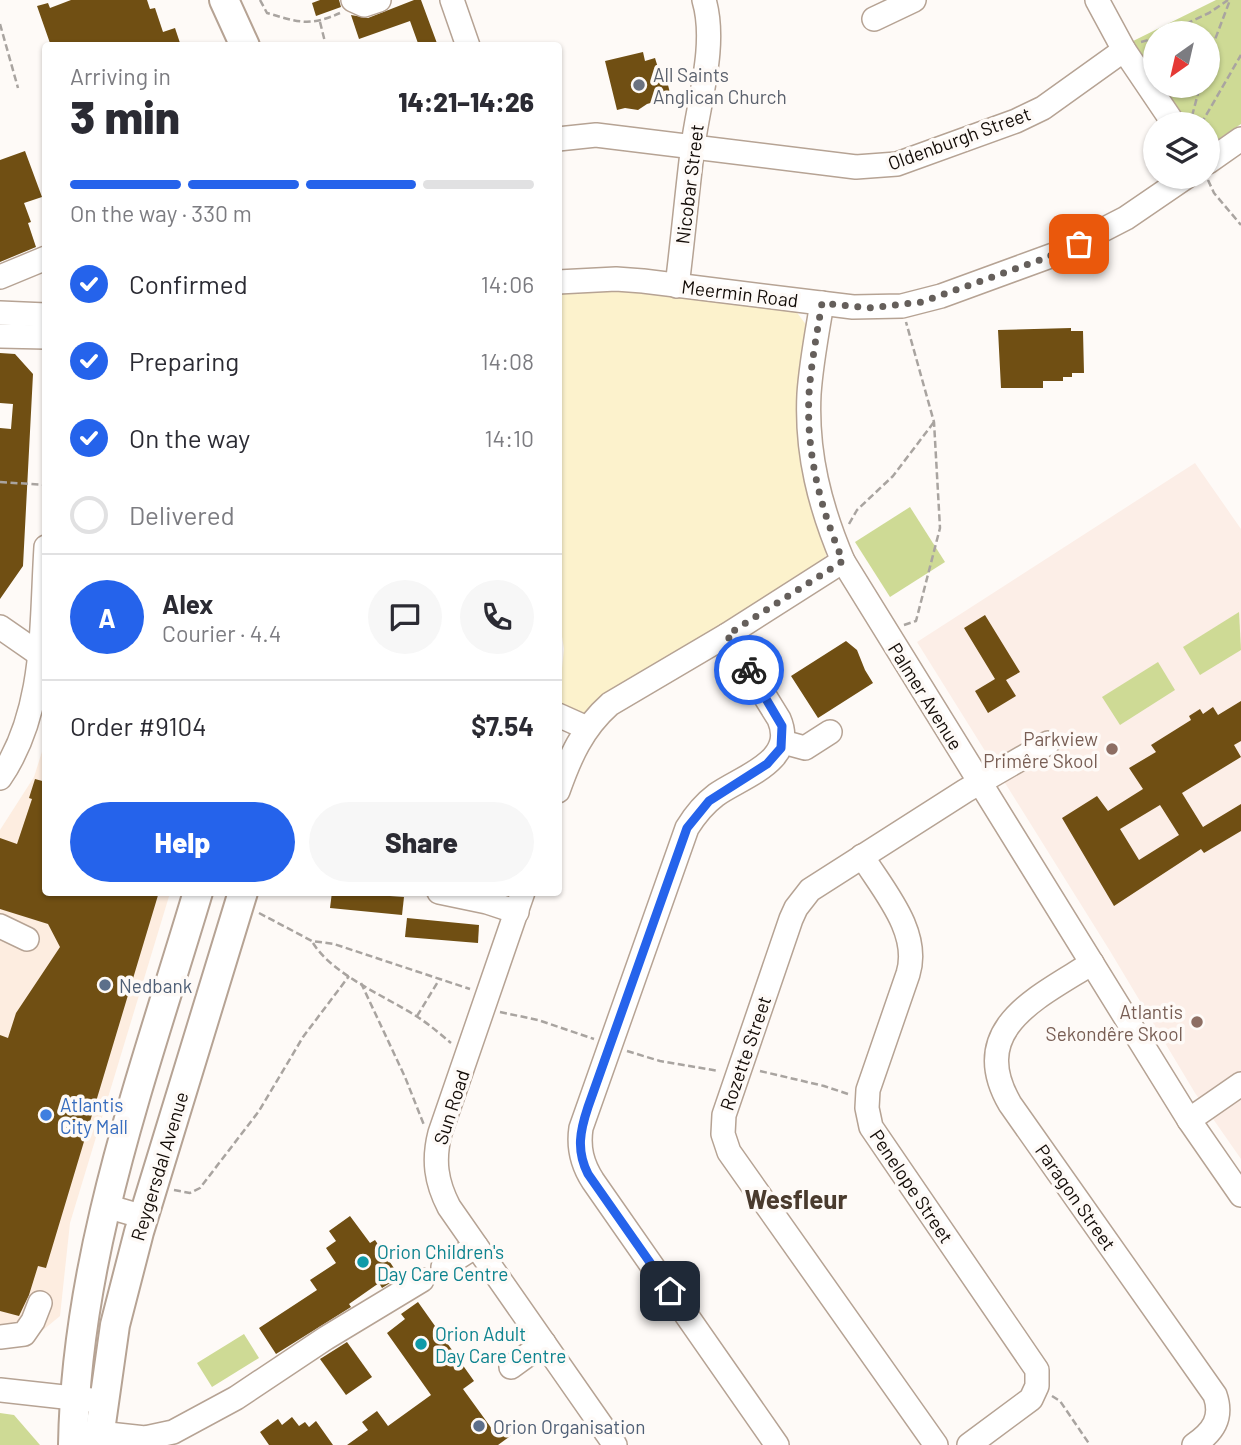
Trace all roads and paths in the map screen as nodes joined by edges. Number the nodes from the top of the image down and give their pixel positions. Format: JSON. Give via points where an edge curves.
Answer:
{"nodes":[{"id":1,"x":224,"y":0,"type":"edge"},
{"id":2,"x":260,"y":0,"type":"edge"},
{"id":3,"x":379,"y":0,"type":"edge"},
{"id":4,"x":452,"y":0,"type":"edge"},
{"id":5,"x":704,"y":0,"type":"edge"},
{"id":6,"x":914,"y":0,"type":"edge"},
{"id":7,"x":1097,"y":0,"type":"edge"},
{"id":8,"x":1229,"y":0,"type":"edge"},
{"id":9,"x":348,"y":5,"type":"edge"},
{"id":10,"x":874,"y":19,"type":"dead end"},
{"id":11,"x":1192,"y":21,"type":"edge"},
{"id":12,"x":320,"y":22,"type":"junction"},
{"id":13,"x":0,"y":24,"type":"edge"},
{"id":14,"x":1220,"y":25,"type":"edge"},
{"id":15,"x":243,"y":42,"type":"edge"},
{"id":16,"x":325,"y":42,"type":"edge"},
{"id":17,"x":467,"y":42,"type":"edge"},
{"id":18,"x":1124,"y":50,"type":"junction"},
{"id":19,"x":1241,"y":55,"type":"edge"},
{"id":20,"x":18,"y":88,"type":"dead end"},
{"id":21,"x":1166,"y":112,"type":"edge"},
{"id":22,"x":1208,"y":112,"type":"edge"},
{"id":23,"x":562,"y":139,"type":"edge"},
{"id":24,"x":1241,"y":139,"type":"edge"},
{"id":25,"x":693,"y":146,"type":"junction"},
{"id":26,"x":1220,"y":154,"type":"edge"},
{"id":27,"x":1168,"y":189,"type":"edge"},
{"id":28,"x":1212,"y":189,"type":"edge"},
{"id":29,"x":1241,"y":225,"type":"edge"},
{"id":30,"x":42,"y":260,"type":"edge"},
{"id":31,"x":0,"y":277,"type":"edge"},
{"id":32,"x":562,"y":282,"type":"edge"},
{"id":33,"x":677,"y":286,"type":"junction"},
{"id":34,"x":822,"y":303,"type":"junction"},
{"id":35,"x":902,"y":306,"type":"junction"},
{"id":36,"x":0,"y":313,"type":"edge"},
{"id":37,"x":42,"y":315,"type":"edge"},
{"id":38,"x":7,"y":336,"type":"edge"},
{"id":39,"x":42,"y":337,"type":"edge"},
{"id":40,"x":934,"y":422,"type":"junction"},
{"id":41,"x":0,"y":482,"type":"edge"},
{"id":42,"x":42,"y":485,"type":"edge"},
{"id":43,"x":832,"y":534,"type":"junction"},
{"id":44,"x":843,"y":561,"type":"junction"},
{"id":45,"x":42,"y":625,"type":"edge"},
{"id":46,"x":0,"y":627,"type":"edge"},
{"id":47,"x":887,"y":631,"type":"junction"},
{"id":48,"x":727,"y":635,"type":"junction"},
{"id":49,"x":39,"y":654,"type":"junction"},
{"id":50,"x":562,"y":717,"type":"edge"},
{"id":51,"x":587,"y":728,"type":"junction"},
{"id":52,"x":830,"y":732,"type":"dead end"},
{"id":53,"x":783,"y":742,"type":"junction"},
{"id":54,"x":1048,"y":743,"type":"dead end"},
{"id":55,"x":0,"y":778,"type":"edge"},
{"id":56,"x":562,"y":779,"type":"edge"},
{"id":57,"x":980,"y":782,"type":"junction"},
{"id":58,"x":862,"y":856,"type":"junction"},
{"id":59,"x":197,"y":896,"type":"edge"},
{"id":60,"x":207,"y":896,"type":"edge"},
{"id":61,"x":233,"y":896,"type":"edge"},
{"id":62,"x":458,"y":896,"type":"edge"},
{"id":63,"x":249,"y":902,"type":"edge"},
{"id":64,"x":520,"y":902,"type":"edge"},
{"id":65,"x":0,"y":926,"type":"edge"},
{"id":66,"x":27,"y":939,"type":"dead end"},
{"id":67,"x":312,"y":941,"type":"junction"},
{"id":68,"x":1092,"y":963,"type":"junction"},
{"id":69,"x":349,"y":976,"type":"junction"},
{"id":70,"x":439,"y":980,"type":"junction"},
{"id":71,"x":360,"y":984,"type":"junction"},
{"id":72,"x":476,"y":990,"type":"dead end"},
{"id":73,"x":493,"y":1011,"type":"dead end"},
{"id":74,"x":417,"y":1016,"type":"junction"},
{"id":75,"x":610,"y":1045,"type":"junction"},
{"id":76,"x":457,"y":1047,"type":"dead end"},
{"id":77,"x":737,"y":1074,"type":"junction"},
{"id":78,"x":1241,"y":1084,"type":"edge"},
{"id":79,"x":867,"y":1101,"type":"junction"},
{"id":80,"x":1189,"y":1121,"type":"junction"},
{"id":81,"x":436,"y":1154,"type":"junction"},
{"id":82,"x":168,"y":1189,"type":"dead end"},
{"id":83,"x":1241,"y":1195,"type":"edge"},
{"id":84,"x":113,"y":1208,"type":"junction"},
{"id":85,"x":138,"y":1224,"type":"junction"},
{"id":86,"x":476,"y":1246,"type":"junction"},
{"id":87,"x":443,"y":1267,"type":"dead end"},
{"id":88,"x":422,"y":1280,"type":"dead end"},
{"id":89,"x":40,"y":1303,"type":"dead end"},
{"id":90,"x":81,"y":1335,"type":"junction"},
{"id":91,"x":0,"y":1337,"type":"edge"},
{"id":92,"x":544,"y":1343,"type":"junction"},
{"id":93,"x":511,"y":1367,"type":"dead end"},
{"id":94,"x":1037,"y":1386,"type":"junction"},
{"id":95,"x":0,"y":1390,"type":"edge"},
{"id":96,"x":89,"y":1400,"type":"junction"},
{"id":97,"x":98,"y":1439,"type":"edge"},
{"id":98,"x":73,"y":1445,"type":"edge"},
{"id":99,"x":615,"y":1445,"type":"edge"},
{"id":100,"x":777,"y":1445,"type":"edge"},
{"id":101,"x":936,"y":1445,"type":"edge"},
{"id":102,"x":969,"y":1445,"type":"edge"},
{"id":103,"x":1090,"y":1445,"type":"edge"},
{"id":104,"x":1194,"y":1445,"type":"edge"}],
"edges":[{"from":1,"to":15,"type":"main road"},
{"from":2,"to":12,"type":"path","via":[[267,13],[301,23]]},
{"from":3,"to":9,"type":"street"},
{"from":4,"to":17,"type":"street"},
{"from":5,"to":25,"type":"street","name":"Nicobar Street","via":[[709,40]]},
{"from":6,"to":10,"type":"street"},
{"from":7,"to":18,"type":"street"},
{"from":8,"to":11,"type":"path"},
{"from":8,"to":14,"type":"path"},
{"from":9,"to":12,"type":"path"},
{"from":12,"to":16,"type":"path"},
{"from":13,"to":20,"type":"path"},
{"from":18,"to":21,"type":"street"},
{"from":18,"to":25,"type":"street","name":"Oldenburgh Street","via":[[1030,115],[888,166],[856,167]]},
{"from":19,"to":22,"type":"path"},
{"from":23,"to":25,"type":"street","name":"Oldenburgh Street","via":[[596,135]]},
{"from":24,"to":26,"type":"street"},
{"from":25,"to":33,"type":"street","name":"Nicobar Street"},
{"from":27,"to":35,"type":"street","name":"Meermin Road","via":[[1126,218],[1056,254]]},
{"from":28,"to":29,"type":"path"},
{"from":30,"to":31,"type":"street"},
{"from":32,"to":33,"type":"street","name":"Meermin Road","via":[[616,279]]},
{"from":33,"to":34,"type":"street","name":"Meermin Road"},
{"from":34,"to":35,"type":"street","name":"Meermin Road"},
{"from":34,"to":43,"type":"street","name":"Palmer Avenue","via":[[809,391],[809,433],[818,490]]},
{"from":35,"to":40,"type":"path"},
{"from":36,"to":37,"type":"street"},
{"from":38,"to":39,"type":"street"},
{"from":40,"to":43,"type":"path","via":[[893,476],[857,510],[847,528]]},
{"from":40,"to":47,"type":"path","via":[[940,528],[916,621]]},
{"from":41,"to":42,"type":"path"},
{"from":43,"to":44,"type":"street","name":"Palmer Avenue"},
{"from":44,"to":47,"type":"street","name":"Palmer Avenue"},
{"from":44,"to":48,"type":"street"},
{"from":45,"to":49,"type":"street"},
{"from":46,"to":49,"type":"street"},
{"from":47,"to":57,"type":"street","name":"Palmer Avenue"},
{"from":48,"to":51,"type":"street","via":[[610,704]]},
{"from":48,"to":53,"type":"street","via":[[779,719]]},
{"from":49,"to":55,"type":"street","via":[[30,714],[19,746]]},
{"from":50,"to":51,"type":"street"},
{"from":51,"to":56,"type":"street"},
{"from":52,"to":53,"type":"street","via":[[804,748]]},
{"from":53,"to":75,"type":"street","via":[[773,759],[709,801],[687,828]]},
{"from":54,"to":57,"type":"street","name":"Rozette Street"},
{"from":57,"to":58,"type":"street","name":"Rozette Street"},
{"from":57,"to":68,"type":"street","name":"Palmer Avenue"},
{"from":58,"to":77,"type":"street","name":"Rozette Street","via":[[819,882],[796,908]]},
{"from":58,"to":79,"type":"street","name":"Penelope Street","via":[[907,929],[912,956]]},
{"from":59,"to":90,"type":"main road","name":"Reygersdal Avenue","via":[[114,1172]]},
{"from":60,"to":84,"type":"street"},
{"from":61,"to":85,"type":"street"},
{"from":62,"to":64,"type":"street"},
{"from":63,"to":67,"type":"path"},
{"from":63,"to":85,"type":"main road","name":"Reygersdal Avenue"},
{"from":64,"to":81,"type":"street","name":"Sun Road"},
{"from":65,"to":66,"type":"street"},
{"from":67,"to":69,"type":"path"},
{"from":67,"to":70,"type":"path","via":[[334,944]]},
{"from":68,"to":80,"type":"street","name":"Palmer Avenue"},
{"from":68,"to":104,"type":"street","name":"Paragon Street","via":[[1018,1012],[1001,1040],[998,1073],[1010,1104],[1215,1395],[1217,1421]]},
{"from":69,"to":71,"type":"path"},
{"from":69,"to":82,"type":"path","via":[[303,1037],[259,1111],[200,1188],[190,1193]]},
{"from":70,"to":72,"type":"path"},
{"from":70,"to":74,"type":"path"},
{"from":71,"to":74,"type":"path"},
{"from":71,"to":81,"type":"path"},
{"from":73,"to":75,"type":"path","via":[[538,1020]]},
{"from":74,"to":76,"type":"path"},
{"from":75,"to":77,"type":"path","via":[[660,1061]]},
{"from":75,"to":100,"type":"street","via":[[581,1128],[584,1166]]},
{"from":77,"to":79,"type":"path","via":[[749,1069],[781,1075]]},
{"from":77,"to":101,"type":"street","name":"Rozette Street","via":[[723,1125],[729,1152]]},
{"from":78,"to":80,"type":"street"},
{"from":79,"to":94,"type":"street","name":"Penelope Street","via":[[877,1138],[1034,1363]]},
{"from":80,"to":83,"type":"street","name":"Palmer Avenue"},
{"from":81,"to":86,"type":"street","name":"Sun Road","via":[[443,1196]]},
{"from":84,"to":85,"type":"street"},
{"from":84,"to":90,"type":"street"},
{"from":85,"to":96,"type":"main road","name":"Reygersdal Avenue","via":[[115,1325]]},
{"from":86,"to":87,"type":"street"},
{"from":86,"to":92,"type":"street","name":"Sun Road"},
{"from":88,"to":97,"type":"street","via":[[236,1398],[173,1432]]},
{"from":89,"to":91,"type":"street","via":[[24,1334]]},
{"from":90,"to":96,"type":"main road","name":"Reygersdal Avenue"},
{"from":92,"to":93,"type":"street"},
{"from":92,"to":99,"type":"street","name":"Sun Road"},
{"from":94,"to":102,"type":"street","via":[[1026,1405]]},
{"from":94,"to":103,"type":"path","via":[[1060,1401]]},
{"from":95,"to":96,"type":"street"},
{"from":96,"to":97,"type":"main road","name":"Reygersdal Avenue"},
{"from":96,"to":98,"type":"main road","name":"Reygersdal Avenue"}]}
